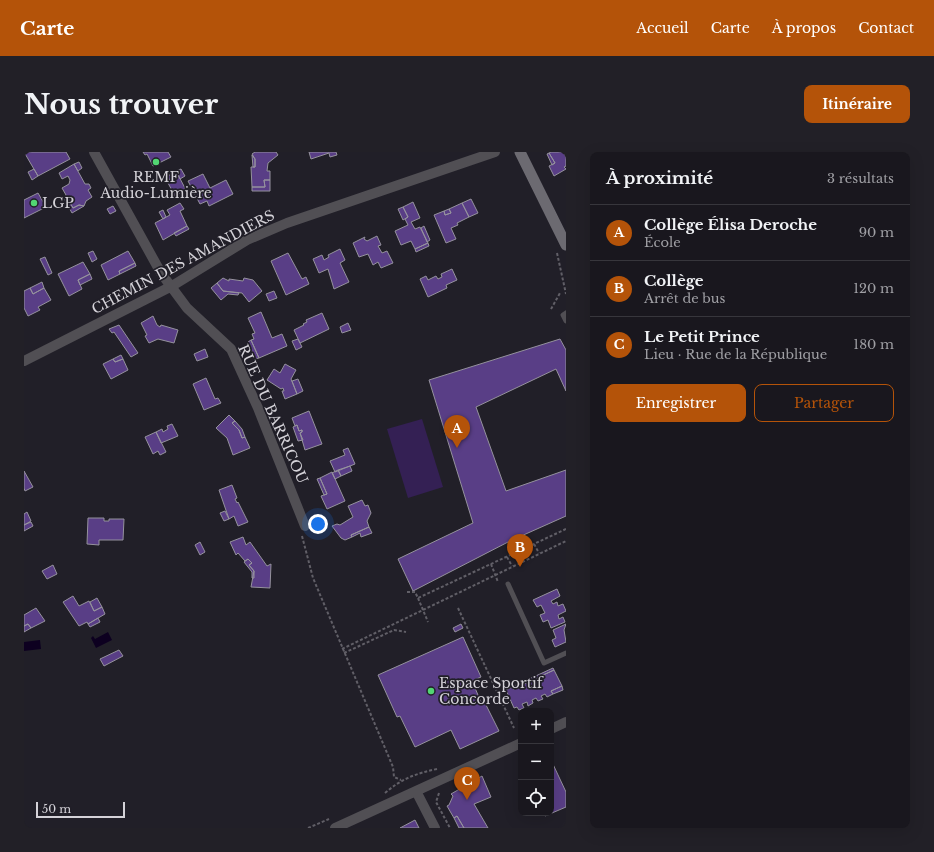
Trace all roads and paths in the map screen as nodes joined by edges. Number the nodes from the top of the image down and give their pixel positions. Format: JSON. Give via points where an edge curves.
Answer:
{"nodes":[{"id":1,"x":94,"y":152,"type":"edge"},
{"id":2,"x":495,"y":152,"type":"edge"},
{"id":3,"x":520,"y":152,"type":"edge"},
{"id":4,"x":566,"y":245,"type":"edge"},
{"id":5,"x":172,"y":286,"type":"junction"},
{"id":6,"x":565,"y":291,"type":"edge"},
{"id":7,"x":560,"y":293,"type":"dead end"},
{"id":8,"x":566,"y":294,"type":"edge"},
{"id":9,"x":551,"y":309,"type":"dead end"},
{"id":10,"x":566,"y":313,"type":"edge"},
{"id":11,"x":566,"y":321,"type":"edge"},
{"id":12,"x":24,"y":361,"type":"edge"},
{"id":13,"x":305,"y":526,"type":"joint"},
{"id":14,"x":566,"y":528,"type":"edge"},
{"id":15,"x":566,"y":541,"type":"edge"},
{"id":16,"x":534,"y":544,"type":"junction"},
{"id":17,"x":541,"y":553,"type":"junction"},
{"id":18,"x":507,"y":556,"type":"junction"},
{"id":19,"x":491,"y":564,"type":"junction"},
{"id":20,"x":512,"y":567,"type":"junction"},
{"id":21,"x":495,"y":575,"type":"junction"},
{"id":22,"x":498,"y":582,"type":"dead end"},
{"id":23,"x":508,"y":584,"type":"dead end"},
{"id":24,"x":407,"y":592,"type":"dead end"},
{"id":25,"x":418,"y":598,"type":"junction"},
{"id":26,"x":458,"y":608,"type":"dead end"},
{"id":27,"x":423,"y":609,"type":"junction"},
{"id":28,"x":428,"y":622,"type":"dead end"},
{"id":29,"x":406,"y":632,"type":"dead end"},
{"id":30,"x":342,"y":649,"type":"junction"},
{"id":31,"x":344,"y":653,"type":"junction"},
{"id":32,"x":566,"y":653,"type":"edge"},
{"id":33,"x":566,"y":722,"type":"edge"},
{"id":34,"x":514,"y":728,"type":"dead end"},
{"id":35,"x":554,"y":728,"type":"edge"},
{"id":36,"x":519,"y":744,"type":"edge"},
{"id":37,"x":429,"y":770,"type":"dead end"},
{"id":38,"x":401,"y":780,"type":"junction"},
{"id":39,"x":390,"y":788,"type":"dead end"},
{"id":40,"x":440,"y":790,"type":"dead end"},
{"id":41,"x":416,"y":791,"type":"junction"},
{"id":42,"x":335,"y":828,"type":"edge"},
{"id":43,"x":435,"y":828,"type":"edge"},
{"id":44,"x":450,"y":828,"type":"edge"}],
"edges":[{"from":1,"to":5,"type":"street","name":"RUE DU BARRICOU","via":[[161,273]]},
{"from":2,"to":5,"type":"street","name":"CHEMIN DES AMANDIERS","via":[[287,223],[247,240]]},
{"from":3,"to":4,"type":"main road"},
{"from":5,"to":12,"type":"street","name":"CHEMIN DES AMANDIERS"},
{"from":5,"to":13,"type":"street","name":"RUE DU BARRICOU","via":[[187,308],[231,349],[258,408]]},
{"from":6,"to":8,"type":"path"},
{"from":7,"to":9,"type":"path"},
{"from":10,"to":11,"type":"lane","via":[[563,315]]},
{"from":13,"to":30,"type":"path","via":[[302,536],[313,578]]},
{"from":14,"to":16,"type":"path"},
{"from":15,"to":17,"type":"path"},
{"from":16,"to":17,"type":"path"},
{"from":16,"to":18,"type":"path"},
{"from":17,"to":20,"type":"path"},
{"from":18,"to":19,"type":"path"},
{"from":18,"to":20,"type":"path"},
{"from":19,"to":21,"type":"path"},
{"from":19,"to":25,"type":"path"},
{"from":20,"to":21,"type":"path"},
{"from":21,"to":22,"type":"path"},
{"from":21,"to":27,"type":"path"},
{"from":23,"to":32,"type":"lane","via":[[544,663]]},
{"from":24,"to":25,"type":"path","via":[[415,592]]},
{"from":25,"to":27,"type":"path"},
{"from":26,"to":34,"type":"path"},
{"from":27,"to":28,"type":"path"},
{"from":27,"to":30,"type":"path"},
{"from":29,"to":31,"type":"path","via":[[394,630]]},
{"from":30,"to":31,"type":"path"},
{"from":31,"to":38,"type":"path","via":[[393,767],[394,777]]},
{"from":33,"to":35,"type":"street"},
{"from":36,"to":41,"type":"street"},
{"from":37,"to":38,"type":"path"},
{"from":38,"to":39,"type":"path"},
{"from":40,"to":44,"type":"path","via":[[436,802]]},
{"from":41,"to":42,"type":"street"},
{"from":41,"to":43,"type":"street"}]}
